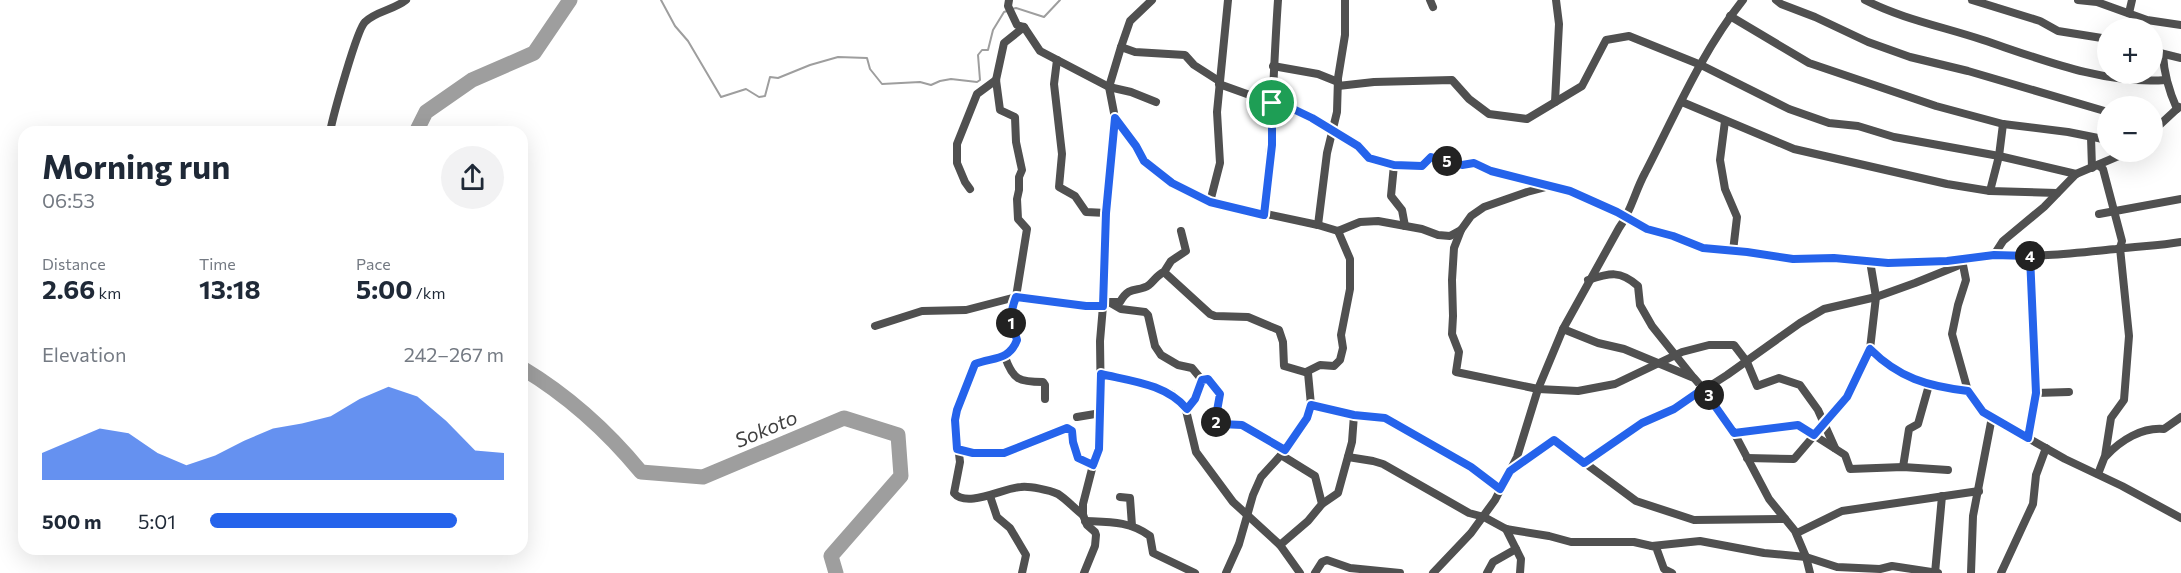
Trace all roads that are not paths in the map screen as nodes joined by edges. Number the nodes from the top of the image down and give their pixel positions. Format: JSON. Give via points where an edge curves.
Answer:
{"nodes":[{"id":1,"x":406,"y":0,"type":"edge"},
{"id":2,"x":1152,"y":0,"type":"edge"},
{"id":3,"x":1228,"y":0,"type":"edge"},
{"id":4,"x":1278,"y":0,"type":"edge"},
{"id":5,"x":1345,"y":0,"type":"edge"},
{"id":6,"x":1556,"y":0,"type":"edge"},
{"id":7,"x":1743,"y":0,"type":"edge"},
{"id":8,"x":1776,"y":0,"type":"edge"},
{"id":9,"x":1865,"y":0,"type":"edge"},
{"id":10,"x":1972,"y":0,"type":"edge"},
{"id":11,"x":2078,"y":0,"type":"edge"},
{"id":12,"x":2132,"y":0,"type":"edge"},
{"id":13,"x":1008,"y":3,"type":"edge"},
{"id":14,"x":2129,"y":13,"type":"junction"},
{"id":15,"x":1730,"y":16,"type":"junction"},
{"id":16,"x":2181,"y":24,"type":"edge"},
{"id":17,"x":1024,"y":27,"type":"junction"},
{"id":18,"x":2097,"y":37,"type":"edge"},
{"id":19,"x":1121,"y":47,"type":"junction"},
{"id":20,"x":2163,"y":55,"type":"joint"},
{"id":21,"x":2181,"y":58,"type":"edge"},
{"id":22,"x":1057,"y":60,"type":"junction"},
{"id":23,"x":1701,"y":65,"type":"junction"},
{"id":24,"x":1273,"y":66,"type":"junction"},
{"id":25,"x":996,"y":80,"type":"junction"},
{"id":26,"x":2166,"y":80,"type":"junction"},
{"id":27,"x":1219,"y":82,"type":"junction"},
{"id":28,"x":1338,"y":84,"type":"junction"},
{"id":29,"x":1109,"y":87,"type":"junction"},
{"id":30,"x":1156,"y":102,"type":"dead end"},
{"id":31,"x":1556,"y":102,"type":"junction"},
{"id":32,"x":1682,"y":102,"type":"junction"},
{"id":33,"x":1272,"y":103,"type":"junction"},
{"id":34,"x":2180,"y":106,"type":"edge"},
{"id":35,"x":2097,"y":109,"type":"edge"},
{"id":36,"x":1115,"y":118,"type":"junction"},
{"id":37,"x":1725,"y":121,"type":"junction"},
{"id":38,"x":2163,"y":122,"type":"edge"},
{"id":39,"x":2003,"y":124,"type":"junction"},
{"id":40,"x":332,"y":126,"type":"edge"},
{"id":41,"x":1332,"y":131,"type":"junction"},
{"id":42,"x":2091,"y":137,"type":"junction"},
{"id":43,"x":2097,"y":138,"type":"edge"},
{"id":44,"x":1999,"y":156,"type":"junction"},
{"id":45,"x":2104,"y":162,"type":"edge"},
{"id":46,"x":1394,"y":165,"type":"junction"},
{"id":47,"x":2095,"y":166,"type":"junction"},
{"id":48,"x":2076,"y":174,"type":"junction"},
{"id":49,"x":1550,"y":186,"type":"junction"},
{"id":50,"x":970,"y":189,"type":"dead end"},
{"id":51,"x":1990,"y":191,"type":"junction"},
{"id":52,"x":2057,"y":194,"type":"junction"},
{"id":53,"x":2181,"y":199,"type":"edge"},
{"id":54,"x":1210,"y":202,"type":"junction"},
{"id":55,"x":2115,"y":212,"type":"junction"},
{"id":56,"x":1106,"y":213,"type":"junction"},
{"id":57,"x":2100,"y":214,"type":"dead end"},
{"id":58,"x":1264,"y":215,"type":"junction"},
{"id":59,"x":1626,"y":218,"type":"junction"},
{"id":60,"x":1318,"y":225,"type":"junction"},
{"id":61,"x":1405,"y":226,"type":"junction"},
{"id":62,"x":1461,"y":230,"type":"junction"},
{"id":63,"x":1181,"y":231,"type":"dead end"},
{"id":64,"x":1338,"y":231,"type":"junction"},
{"id":65,"x":2181,"y":242,"type":"edge"},
{"id":66,"x":2121,"y":248,"type":"junction"},
{"id":67,"x":1733,"y":251,"type":"junction"},
{"id":68,"x":1994,"y":255,"type":"junction"},
{"id":69,"x":2030,"y":256,"type":"junction"},
{"id":70,"x":1962,"y":260,"type":"junction"},
{"id":71,"x":1870,"y":261,"type":"junction"},
{"id":72,"x":1164,"y":272,"type":"junction"},
{"id":73,"x":1588,"y":280,"type":"junction"},
{"id":74,"x":1016,"y":297,"type":"junction"},
{"id":75,"x":1876,"y":297,"type":"junction"},
{"id":76,"x":1106,"y":304,"type":"junction"},
{"id":77,"x":875,"y":326,"type":"dead end"},
{"id":78,"x":1563,"y":329,"type":"junction"},
{"id":79,"x":1870,"y":349,"type":"junction"},
{"id":80,"x":1676,"y":355,"type":"junction"},
{"id":81,"x":1005,"y":357,"type":"junction"},
{"id":82,"x":1747,"y":362,"type":"junction"},
{"id":83,"x":1659,"y":363,"type":"junction"},
{"id":84,"x":1306,"y":372,"type":"junction"},
{"id":85,"x":1101,"y":374,"type":"junction"},
{"id":86,"x":1692,"y":377,"type":"junction"},
{"id":87,"x":1202,"y":380,"type":"junction"},
{"id":88,"x":1929,"y":385,"type":"junction"},
{"id":89,"x":1538,"y":389,"type":"junction"},
{"id":90,"x":1703,"y":389,"type":"junction"},
{"id":91,"x":1968,"y":391,"type":"junction"},
{"id":92,"x":2069,"y":392,"type":"dead end"},
{"id":93,"x":2036,"y":393,"type":"junction"},
{"id":94,"x":1045,"y":399,"type":"dead end"},
{"id":95,"x":1311,"y":405,"type":"junction"},
{"id":96,"x":1187,"y":409,"type":"junction"},
{"id":97,"x":1101,"y":413,"type":"junction"},
{"id":98,"x":1354,"y":415,"type":"junction"},
{"id":99,"x":1077,"y":417,"type":"dead end"},
{"id":100,"x":1992,"y":417,"type":"junction"},
{"id":101,"x":2181,"y":417,"type":"edge"},
{"id":102,"x":1824,"y":423,"type":"junction"},
{"id":103,"x":1734,"y":433,"type":"junction"},
{"id":104,"x":1814,"y":435,"type":"junction"},
{"id":105,"x":2028,"y":438,"type":"junction"},
{"id":106,"x":1835,"y":448,"type":"junction"},
{"id":107,"x":2046,"y":448,"type":"junction"},
{"id":108,"x":957,"y":449,"type":"junction"},
{"id":109,"x":1283,"y":453,"type":"junction"},
{"id":110,"x":2105,"y":456,"type":"junction"},
{"id":111,"x":1348,"y":457,"type":"junction"},
{"id":112,"x":1748,"y":458,"type":"junction"},
{"id":113,"x":1584,"y":463,"type":"junction"},
{"id":114,"x":1093,"y":465,"type":"junction"},
{"id":115,"x":1903,"y":466,"type":"junction"},
{"id":116,"x":1948,"y":470,"type":"dead end"},
{"id":117,"x":1510,"y":471,"type":"junction"},
{"id":118,"x":2098,"y":474,"type":"junction"},
{"id":119,"x":1500,"y":489,"type":"junction"},
{"id":120,"x":1979,"y":491,"type":"junction"},
{"id":121,"x":990,"y":496,"type":"junction"},
{"id":122,"x":1942,"y":496,"type":"junction"},
{"id":123,"x":1120,"y":497,"type":"dead end"},
{"id":124,"x":1322,"y":504,"type":"junction"},
{"id":125,"x":1246,"y":514,"type":"junction"},
{"id":126,"x":1484,"y":517,"type":"junction"},
{"id":127,"x":1084,"y":518,"type":"junction"},
{"id":128,"x":2181,"y":518,"type":"edge"},
{"id":129,"x":1785,"y":519,"type":"junction"},
{"id":130,"x":1132,"y":526,"type":"junction"},
{"id":131,"x":1506,"y":529,"type":"junction"},
{"id":132,"x":1797,"y":533,"type":"junction"},
{"id":133,"x":1280,"y":545,"type":"junction"},
{"id":134,"x":1651,"y":546,"type":"junction"},
{"id":135,"x":1516,"y":549,"type":"junction"},
{"id":136,"x":1806,"y":557,"type":"junction"},
{"id":137,"x":1358,"y":571,"type":"edge"},
{"id":138,"x":1924,"y":572,"type":"edge"},
{"id":139,"x":1022,"y":573,"type":"edge"},
{"id":140,"x":1084,"y":573,"type":"edge"},
{"id":141,"x":1195,"y":573,"type":"edge"},
{"id":142,"x":1226,"y":573,"type":"edge"},
{"id":143,"x":1300,"y":573,"type":"edge"},
{"id":144,"x":1315,"y":573,"type":"edge"},
{"id":145,"x":1400,"y":573,"type":"edge"},
{"id":146,"x":1433,"y":573,"type":"edge"},
{"id":147,"x":1487,"y":573,"type":"edge"},
{"id":148,"x":1520,"y":573,"type":"edge"},
{"id":149,"x":1672,"y":573,"type":"edge"},
{"id":150,"x":1810,"y":573,"type":"edge"},
{"id":151,"x":1937,"y":573,"type":"edge"},
{"id":152,"x":1971,"y":573,"type":"edge"},
{"id":153,"x":2001,"y":573,"type":"edge"}],
"edges":[{"from":1,"to":40,"type":"street","via":[[363,23]]},
{"from":2,"to":19,"type":"street","via":[[1130,21]]},
{"from":3,"to":27,"type":"street"},
{"from":4,"to":24,"type":"street"},
{"from":5,"to":28,"type":"street"},
{"from":6,"to":31,"type":"street"},
{"from":7,"to":15,"type":"street"},
{"from":8,"to":35,"type":"street","via":[[1900,53]]},
{"from":9,"to":26,"type":"street","via":[[2031,58],[2117,79]]},
{"from":10,"to":18,"type":"street","via":[[2040,21],[2058,31]]},
{"from":11,"to":14,"type":"street"},
{"from":12,"to":14,"type":"street"},
{"from":13,"to":17,"type":"street","via":[[1017,26]]},
{"from":14,"to":16,"type":"street","via":[[2147,20]]},
{"from":15,"to":23,"type":"street"},
{"from":15,"to":39,"type":"street","via":[[1817,67]]},
{"from":17,"to":22,"type":"street","via":[[1040,51]]},
{"from":17,"to":25,"type":"street","via":[[1004,43]]},
{"from":19,"to":27,"type":"street","via":[[1135,52],[1185,56]]},
{"from":19,"to":29,"type":"street"},
{"from":20,"to":21,"type":"street"},
{"from":20,"to":26,"type":"street"},
{"from":22,"to":29,"type":"street"},
{"from":22,"to":56,"type":"street","via":[[1054,84],[1062,154],[1059,187],[1076,196],[1086,212]]},
{"from":23,"to":31,"type":"street","via":[[1629,36],[1606,40],[1582,86]]},
{"from":23,"to":32,"type":"street"},
{"from":23,"to":44,"type":"street","via":[[1789,109],[1828,123]]},
{"from":24,"to":28,"type":"street","via":[[1318,74]]},
{"from":24,"to":33,"type":"street"},
{"from":25,"to":50,"type":"street","via":[[977,94],[957,144],[957,162]]},
{"from":25,"to":74,"type":"street","via":[[1000,110],[1015,117],[1022,170],[1016,205],[1018,219],[1027,229]]},
{"from":26,"to":34,"type":"street"},
{"from":27,"to":33,"type":"street"},
{"from":27,"to":54,"type":"street","via":[[1220,163]]},
{"from":28,"to":31,"type":"street","via":[[1452,80],[1489,114],[1527,119]]},
{"from":28,"to":41,"type":"street"},
{"from":29,"to":30,"type":"street"},
{"from":29,"to":36,"type":"street"},
{"from":32,"to":37,"type":"street"},
{"from":32,"to":59,"type":"street","via":[[1641,180]]},
{"from":33,"to":41,"type":"street","via":[[1289,107]]},
{"from":33,"to":58,"type":"street"},
{"from":34,"to":38,"type":"street"},
{"from":36,"to":54,"type":"street","via":[[1144,161],[1172,183]]},
{"from":36,"to":56,"type":"street"},
{"from":37,"to":51,"type":"street","via":[[1818,156]]},
{"from":37,"to":67,"type":"street","via":[[1720,160],[1725,189],[1737,217]]},
{"from":39,"to":42,"type":"street"},
{"from":39,"to":44,"type":"street"},
{"from":41,"to":46,"type":"street","via":[[1358,146],[1369,158]]},
{"from":41,"to":60,"type":"street"},
{"from":42,"to":43,"type":"street"},
{"from":42,"to":47,"type":"street"},
{"from":44,"to":48,"type":"street"},
{"from":44,"to":51,"type":"street"},
{"from":45,"to":47,"type":"street"},
{"from":46,"to":49,"type":"street","via":[[1422,166],[1431,157],[1462,165],[1474,163]]},
{"from":46,"to":61,"type":"street","via":[[1391,196],[1402,210]]},
{"from":47,"to":48,"type":"street"},
{"from":47,"to":55,"type":"street","via":[[2103,169]]},
{"from":48,"to":52,"type":"street"},
{"from":49,"to":59,"type":"street","via":[[1587,198]]},
{"from":49,"to":62,"type":"street","via":[[1484,207]]},
{"from":51,"to":52,"type":"street"},
{"from":52,"to":68,"type":"street","via":[[2003,241]]},
{"from":53,"to":55,"type":"street"},
{"from":54,"to":58,"type":"street"},
{"from":55,"to":57,"type":"street"},
{"from":55,"to":66,"type":"street"},
{"from":56,"to":76,"type":"street"},
{"from":58,"to":60,"type":"street"},
{"from":59,"to":67,"type":"street","via":[[1703,248]]},
{"from":59,"to":73,"type":"street"},
{"from":60,"to":64,"type":"street"},
{"from":61,"to":62,"type":"street","via":[[1450,236]]},
{"from":61,"to":64,"type":"street","via":[[1360,222]]},
{"from":62,"to":89,"type":"street","via":[[1454,248],[1452,280],[1452,334],[1459,352],[1456,372]]},
{"from":63,"to":72,"type":"street","via":[[1186,252],[1170,261]]},
{"from":64,"to":84,"type":"street","via":[[1350,259],[1350,289],[1341,335],[1343,348],[1334,366],[1320,365]]},
{"from":65,"to":66,"type":"street"},
{"from":66,"to":69,"type":"street"},
{"from":66,"to":110,"type":"street","via":[[2129,336],[2124,400],[2111,418]]},
{"from":67,"to":71,"type":"street","via":[[1793,259]]},
{"from":68,"to":69,"type":"street"},
{"from":68,"to":70,"type":"street"},
{"from":69,"to":93,"type":"street"},
{"from":70,"to":71,"type":"street"},
{"from":70,"to":75,"type":"street","via":[[1957,266],[1916,284]]},
{"from":70,"to":91,"type":"street","via":[[1966,280],[1952,334]]},
{"from":71,"to":75,"type":"street"},
{"from":72,"to":76,"type":"street","via":[[1149,285],[1130,290],[1120,302]]},
{"from":72,"to":84,"type":"street","via":[[1210,314],[1248,317],[1279,330],[1284,366]]},
{"from":73,"to":78,"type":"street"},
{"from":73,"to":80,"type":"street","via":[[1611,272],[1629,278],[1638,286],[1640,305],[1652,326]]},
{"from":74,"to":76,"type":"street","via":[[1086,306]]},
{"from":74,"to":77,"type":"street","via":[[966,310],[922,310]]},
{"from":74,"to":81,"type":"street","via":[[1010,311],[1017,340]]},
{"from":75,"to":79,"type":"street"},
{"from":75,"to":82,"type":"street","via":[[1824,309]]},
{"from":76,"to":85,"type":"street","via":[[1100,341]]},
{"from":76,"to":87,"type":"street","via":[[1148,315],[1155,346],[1161,354],[1178,365],[1192,368]]},
{"from":78,"to":83,"type":"street"},
{"from":78,"to":89,"type":"street"},
{"from":79,"to":88,"type":"street","via":[[1901,374]]},
{"from":79,"to":102,"type":"street","via":[[1847,397]]},
{"from":80,"to":82,"type":"street","via":[[1709,345],[1734,345]]},
{"from":80,"to":83,"type":"street"},
{"from":80,"to":86,"type":"street"},
{"from":81,"to":94,"type":"street","via":[[1010,373],[1019,379],[1043,382]]},
{"from":81,"to":108,"type":"street","via":[[975,364],[957,410]]},
{"from":82,"to":90,"type":"street"},
{"from":82,"to":102,"type":"street","via":[[1757,386],[1779,378],[1800,385]]},
{"from":83,"to":86,"type":"street"},
{"from":83,"to":89,"type":"street","via":[[1615,384],[1578,391]]},
{"from":84,"to":95,"type":"street"},
{"from":85,"to":96,"type":"street","via":[[1172,394]]},
{"from":85,"to":97,"type":"street"},
{"from":86,"to":90,"type":"street"},
{"from":87,"to":96,"type":"street"},
{"from":87,"to":109,"type":"street","via":[[1208,379],[1220,394],[1215,422],[1242,425]]},
{"from":88,"to":91,"type":"street"},
{"from":88,"to":115,"type":"street","via":[[1918,424],[1909,429]]},
{"from":89,"to":117,"type":"street"},
{"from":90,"to":103,"type":"street"},
{"from":90,"to":113,"type":"street","via":[[1674,409],[1642,423]]},
{"from":91,"to":100,"type":"street","via":[[1983,412]]},
{"from":92,"to":93,"type":"street"},
{"from":93,"to":105,"type":"street"},
{"from":95,"to":98,"type":"street"},
{"from":95,"to":109,"type":"street","via":[[1307,418]]},
{"from":96,"to":125,"type":"street","via":[[1196,452]]},
{"from":97,"to":99,"type":"street"},
{"from":97,"to":114,"type":"street","via":[[1099,449]]},
{"from":98,"to":111,"type":"street"},
{"from":98,"to":119,"type":"street","via":[[1385,418],[1471,467]]},
{"from":100,"to":105,"type":"street"},
{"from":100,"to":120,"type":"street"},
{"from":101,"to":110,"type":"street","via":[[2164,429],[2151,428],[2121,440]]},
{"from":102,"to":104,"type":"street"},
{"from":102,"to":106,"type":"street"},
{"from":103,"to":104,"type":"street","via":[[1798,425]]},
{"from":103,"to":112,"type":"street"},
{"from":104,"to":106,"type":"street"},
{"from":104,"to":112,"type":"street","via":[[1794,459]]},
{"from":105,"to":107,"type":"street"},
{"from":106,"to":115,"type":"street","via":[[1845,455],[1850,469]]},
{"from":107,"to":118,"type":"street"},
{"from":107,"to":153,"type":"street","via":[[2036,475],[2033,504]]},
{"from":108,"to":114,"type":"street","via":[[1004,453],[1067,428],[1072,431],[1078,458]]},
{"from":108,"to":121,"type":"street","via":[[960,462],[954,493],[960,497]]},
{"from":109,"to":124,"type":"street","via":[[1315,476]]},
{"from":109,"to":125,"type":"street","via":[[1262,477]]},
{"from":110,"to":118,"type":"street"},
{"from":111,"to":124,"type":"street","via":[[1338,493]]},
{"from":111,"to":126,"type":"street","via":[[1383,464],[1469,513]]},
{"from":112,"to":129,"type":"street","via":[[1769,499]]},
{"from":113,"to":117,"type":"street","via":[[1554,440]]},
{"from":113,"to":129,"type":"street","via":[[1636,501],[1694,520]]},
{"from":114,"to":127,"type":"street"},
{"from":115,"to":116,"type":"street"},
{"from":117,"to":119,"type":"street"},
{"from":118,"to":128,"type":"street"},
{"from":119,"to":126,"type":"street"},
{"from":120,"to":122,"type":"street"},
{"from":120,"to":152,"type":"street","via":[[1973,516]]},
{"from":121,"to":127,"type":"street","via":[[1021,486],[1058,494]]},
{"from":121,"to":139,"type":"street","via":[[998,517],[1010,528],[1026,555]]},
{"from":122,"to":132,"type":"street","via":[[1842,511]]},
{"from":122,"to":151,"type":"street"},
{"from":123,"to":130,"type":"street","via":[[1130,498]]},
{"from":124,"to":133,"type":"street"},
{"from":125,"to":133,"type":"street"},
{"from":125,"to":142,"type":"street","via":[[1239,544]]},
{"from":126,"to":131,"type":"street"},
{"from":126,"to":146,"type":"street"},
{"from":127,"to":130,"type":"street"},
{"from":127,"to":140,"type":"street","via":[[1096,535]]},
{"from":129,"to":132,"type":"street"},
{"from":130,"to":141,"type":"street","via":[[1150,536],[1153,553]]},
{"from":131,"to":134,"type":"street","via":[[1581,543],[1616,541]]},
{"from":131,"to":135,"type":"street"},
{"from":132,"to":136,"type":"street"},
{"from":133,"to":143,"type":"street"},
{"from":134,"to":136,"type":"street","via":[[1700,541]]},
{"from":134,"to":149,"type":"street","via":[[1656,547],[1664,569]]},
{"from":135,"to":147,"type":"street","via":[[1493,562]]},
{"from":135,"to":148,"type":"street","via":[[1521,559]]},
{"from":136,"to":138,"type":"street","via":[[1837,567],[1892,567]]},
{"from":136,"to":150,"type":"street"},
{"from":137,"to":144,"type":"street","via":[[1327,560]]},
{"from":137,"to":145,"type":"street"},
{"from":138,"to":151,"type":"street"}]}
